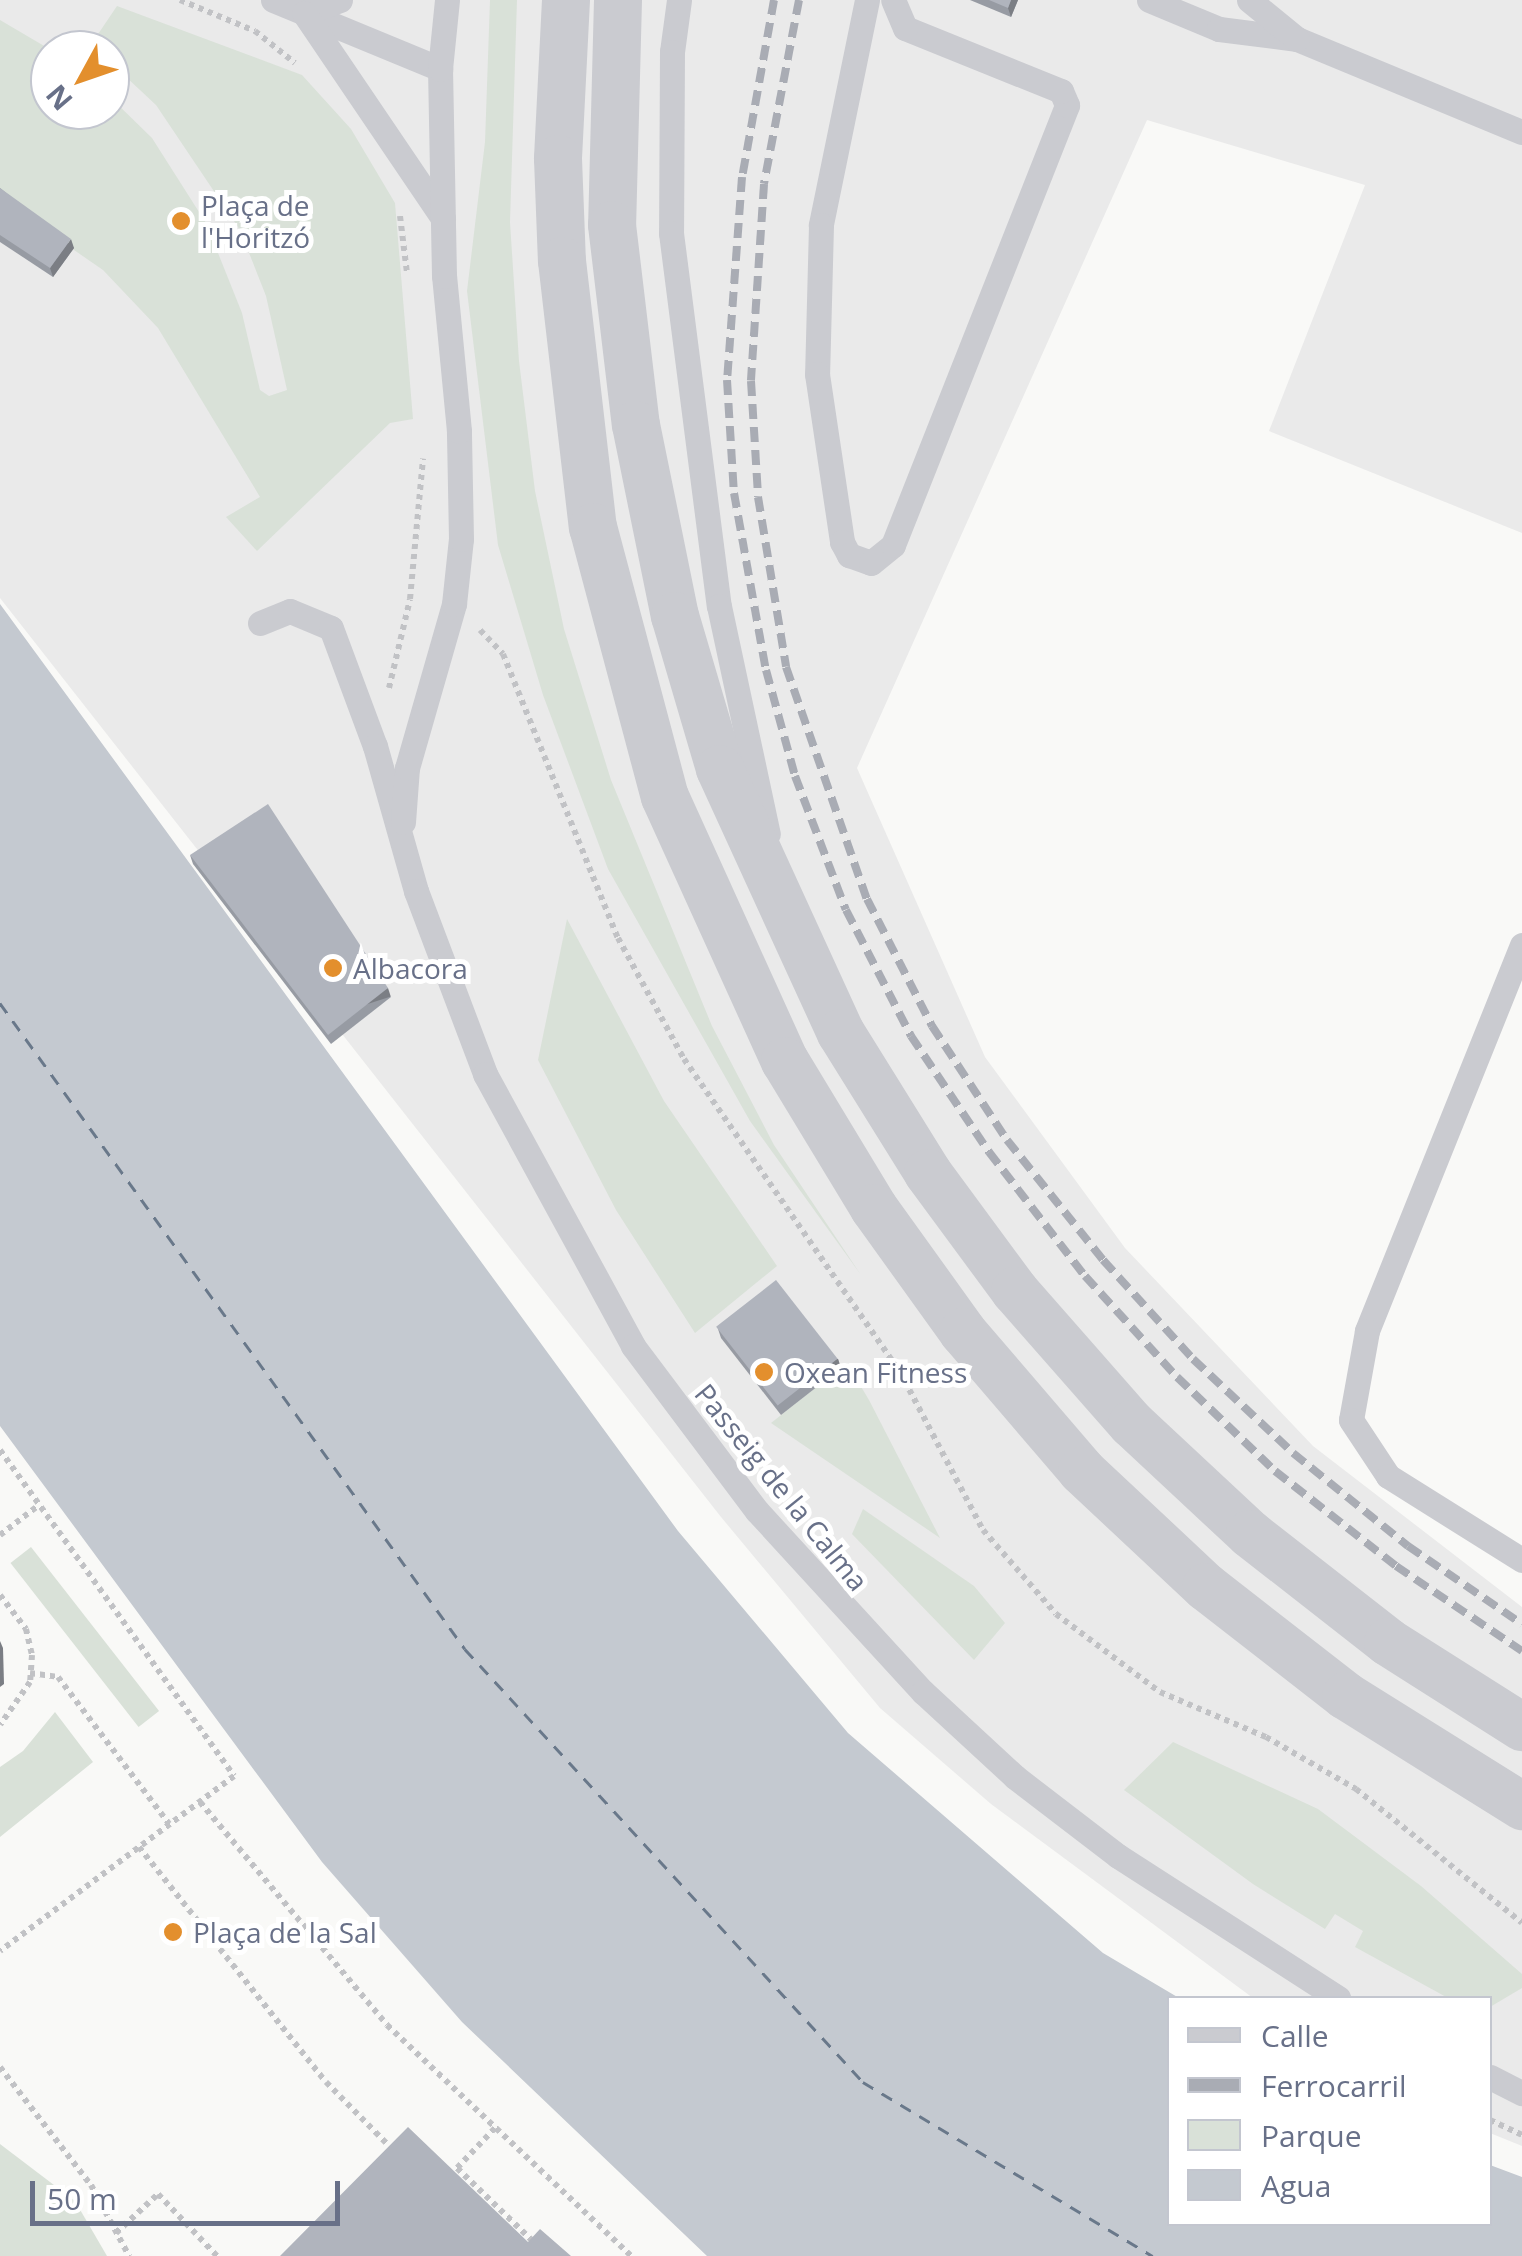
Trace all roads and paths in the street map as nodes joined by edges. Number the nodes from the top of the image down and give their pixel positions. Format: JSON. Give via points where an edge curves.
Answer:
{"nodes":[{"id":1,"x":180,"y":0,"type":"edge"},
{"id":2,"x":273,"y":0,"type":"edge"},
{"id":3,"x":340,"y":0,"type":"edge"},
{"id":4,"x":448,"y":0,"type":"edge"},
{"id":5,"x":566,"y":0,"type":"edge"},
{"id":6,"x":618,"y":0,"type":"edge"},
{"id":7,"x":679,"y":0,"type":"edge"},
{"id":8,"x":866,"y":0,"type":"edge"},
{"id":9,"x":893,"y":0,"type":"edge"},
{"id":10,"x":1148,"y":0,"type":"edge"},
{"id":11,"x":1248,"y":0,"type":"edge"},
{"id":12,"x":304,"y":13,"type":"junction"},
{"id":13,"x":1297,"y":39,"type":"junction"},
{"id":14,"x":440,"y":68,"type":"junction"},
{"id":15,"x":305,"y":71,"type":"dead end"},
{"id":16,"x":1522,"y":132,"type":"edge"},
{"id":17,"x":396,"y":146,"type":"junction"},
{"id":18,"x":443,"y":218,"type":"junction"},
{"id":19,"x":410,"y":290,"type":"dead end"},
{"id":20,"x":423,"y":455,"type":"dead end"},
{"id":21,"x":260,"y":623,"type":"dead end"},
{"id":22,"x":375,"y":746,"type":"junction"},
{"id":23,"x":402,"y":836,"type":"junction"},
{"id":24,"x":788,"y":926,"type":"junction"},
{"id":25,"x":1522,"y":945,"type":"edge"},
{"id":26,"x":0,"y":1450,"type":"edge"},
{"id":27,"x":39,"y":1505,"type":"junction"},
{"id":28,"x":0,"y":1535,"type":"edge"},
{"id":29,"x":1522,"y":1560,"type":"edge"},
{"id":30,"x":0,"y":1595,"type":"edge"},
{"id":31,"x":30,"y":1673,"type":"junction"},
{"id":32,"x":0,"y":1725,"type":"edge"},
{"id":33,"x":1522,"y":1726,"type":"edge"},
{"id":34,"x":200,"y":1802,"type":"junction"},
{"id":35,"x":1522,"y":1806,"type":"edge"},
{"id":36,"x":169,"y":1824,"type":"junction"},
{"id":37,"x":139,"y":1847,"type":"junction"},
{"id":38,"x":0,"y":1951,"type":"edge"},
{"id":39,"x":1335,"y":1996,"type":"edge"},
{"id":40,"x":0,"y":2067,"type":"edge"},
{"id":41,"x":1492,"y":2078,"type":"edge"},
{"id":42,"x":1522,"y":2093,"type":"edge"},
{"id":43,"x":1492,"y":2121,"type":"edge"},
{"id":44,"x":495,"y":2128,"type":"junction"},
{"id":45,"x":1522,"y":2135,"type":"edge"},
{"id":46,"x":404,"y":2160,"type":"edge"},
{"id":47,"x":116,"y":2233,"type":"junction"},
{"id":48,"x":129,"y":2256,"type":"edge"},
{"id":49,"x":216,"y":2256,"type":"edge"},
{"id":50,"x":548,"y":2256,"type":"edge"},
{"id":51,"x":630,"y":2256,"type":"edge"}],
"edges":[{"from":1,"to":15,"type":"path","via":[[255,31]]},
{"from":2,"to":12,"type":"lane"},
{"from":3,"to":12,"type":"lane"},
{"from":4,"to":14,"type":"lane"},
{"from":5,"to":35,"type":"street","via":[[558,159],[562,261],[594,528],[665,797],[785,1062],[874,1208],[962,1332],[1082,1471],[1206,1587],[1346,1696]]},
{"from":6,"to":24,"type":"street","via":[[612,224],[636,425],[675,616],[714,750]]},
{"from":7,"to":24,"type":"lane","via":[[672,52],[672,233],[689,386],[719,606]]},
{"from":8,"to":9,"type":"lane","via":[[821,225],[817,374],[842,542],[849,555],[871,564],[893,545],[1067,105],[1061,91],[906,28]]},
{"from":10,"to":13,"type":"lane","via":[[1219,29]]},
{"from":11,"to":13,"type":"lane"},
{"from":12,"to":14,"type":"lane"},
{"from":12,"to":17,"type":"lane"},
{"from":13,"to":16,"type":"lane"},
{"from":14,"to":18,"type":"lane"},
{"from":17,"to":18,"type":"lane"},
{"from":17,"to":19,"type":"path"},
{"from":18,"to":23,"type":"lane","via":[[461,539],[454,604],[407,768]]},
{"from":20,"to":22,"type":"path","via":[[410,599]]},
{"from":21,"to":22,"type":"lane","name":"Passeig de la Calma","via":[[290,611],[331,628]]},
{"from":22,"to":23,"type":"lane","name":"Passeig de la Calma"},
{"from":23,"to":39,"type":"lane","name":"Passeig de la Calma","via":[[485,1074],[579,1256],[633,1346],[757,1511],[923,1692],[1015,1777],[1118,1856]]},
{"from":24,"to":33,"type":"street","via":[[841,1033],[928,1173],[1015,1291],[1132,1424],[1250,1534],[1327,1594]]},
{"from":25,"to":29,"type":"lane","via":[[1367,1330],[1352,1420],[1388,1476]]},
{"from":26,"to":27,"type":"path"},
{"from":27,"to":28,"type":"path"},
{"from":27,"to":34,"type":"path","via":[[234,1776]]},
{"from":30,"to":31,"type":"path","via":[[26,1628]]},
{"from":31,"to":32,"type":"path","via":[[18,1706]]},
{"from":31,"to":36,"type":"path","via":[[58,1678]]},
{"from":34,"to":36,"type":"path"},
{"from":34,"to":44,"type":"path","via":[[346,1979]]},
{"from":36,"to":37,"type":"path"},
{"from":37,"to":38,"type":"path"},
{"from":37,"to":46,"type":"path","via":[[326,2082]]},
{"from":40,"to":47,"type":"path","via":[[90,2185]]},
{"from":41,"to":42,"type":"lane"},
{"from":43,"to":45,"type":"path"},
{"from":44,"to":50,"type":"path","via":[[458,2168]]},
{"from":44,"to":51,"type":"path"},
{"from":47,"to":48,"type":"path"},
{"from":47,"to":49,"type":"path","via":[[158,2194]]}]}
